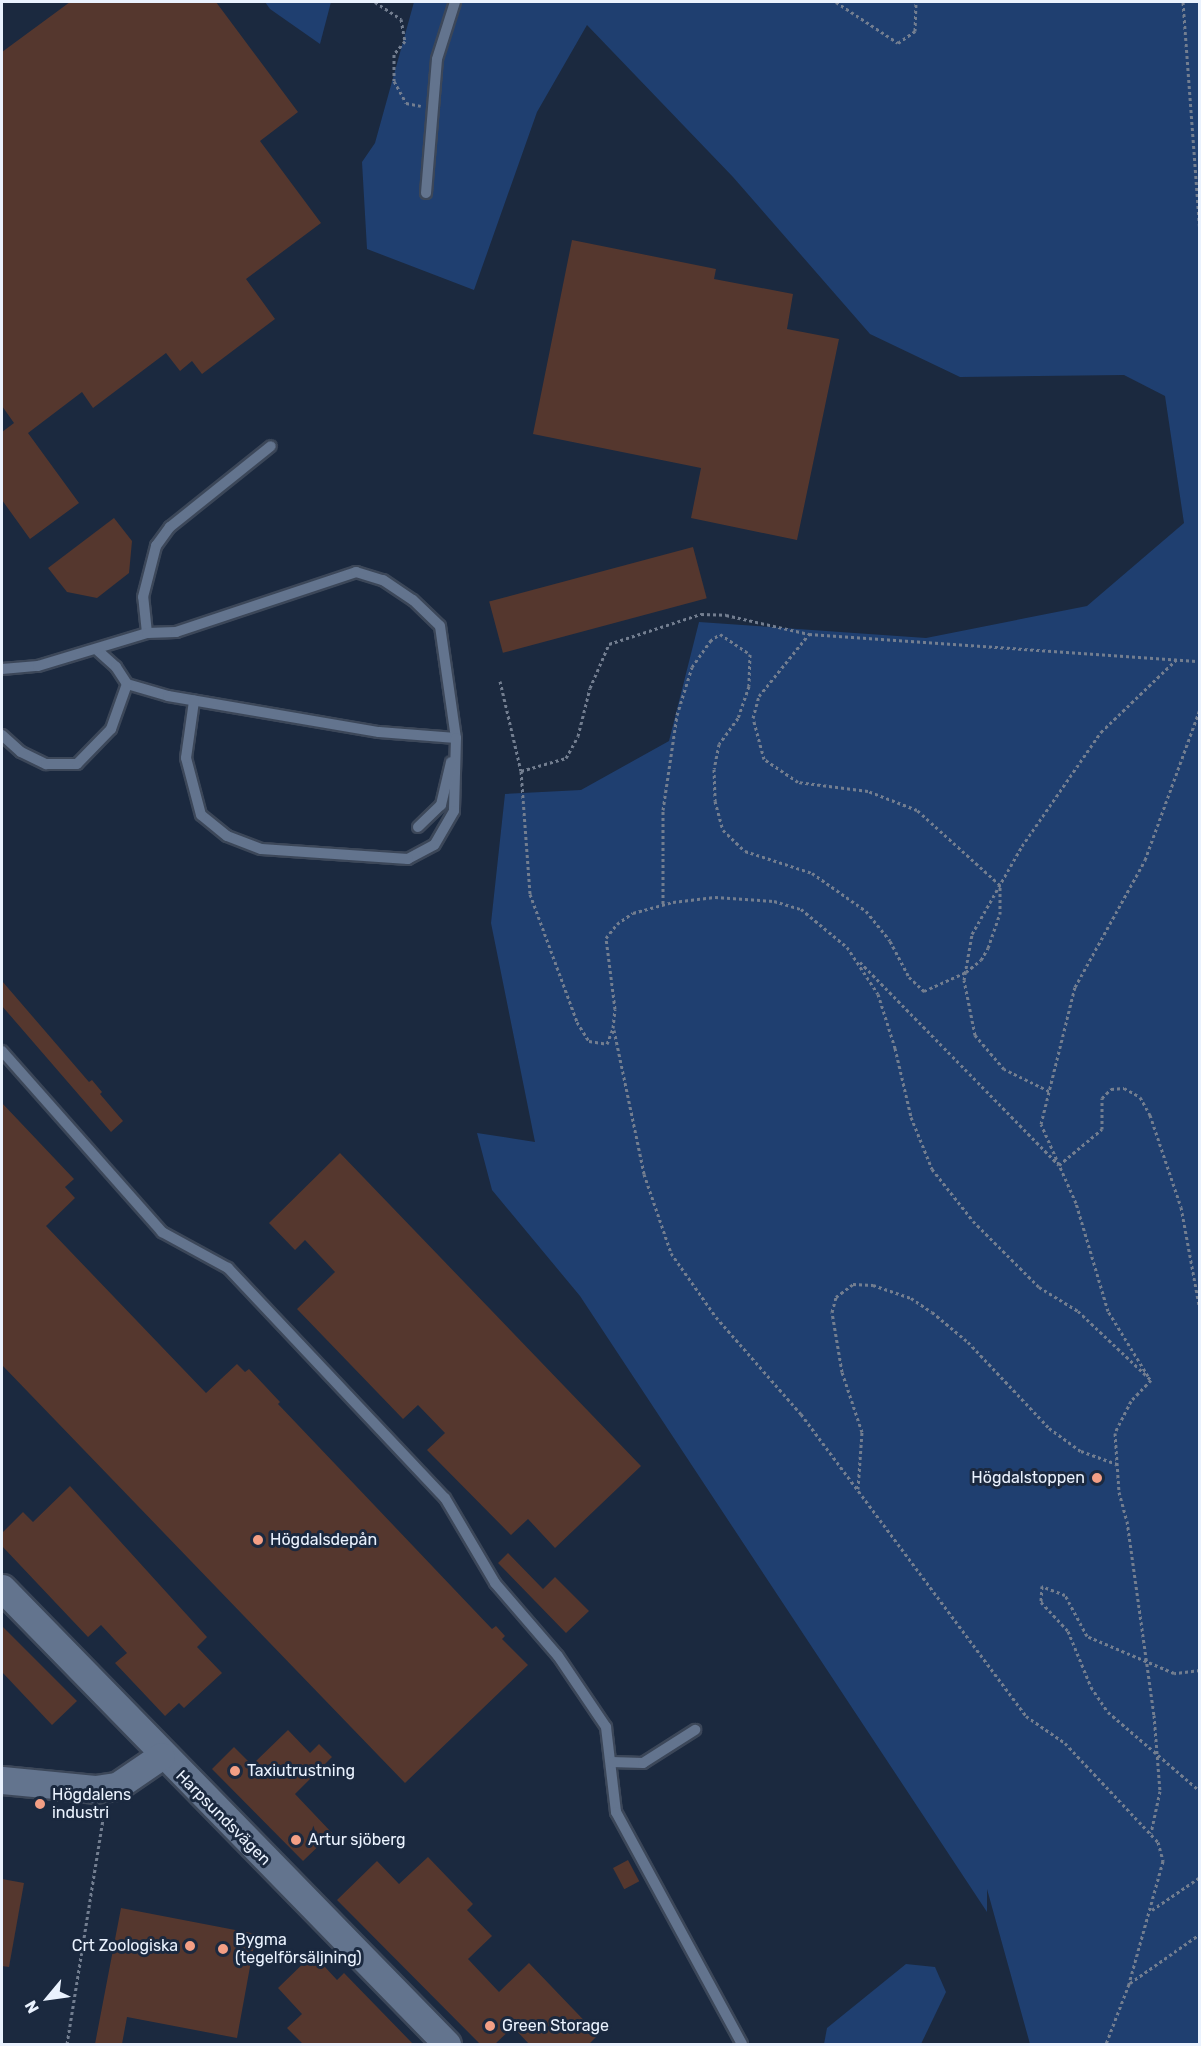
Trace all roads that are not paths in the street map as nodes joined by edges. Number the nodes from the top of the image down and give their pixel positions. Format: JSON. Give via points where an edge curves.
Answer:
{"nodes":[{"id":1,"x":455,"y":2,"type":"edge"},
{"id":2,"x":426,"y":193,"type":"dead end"},
{"id":3,"x":271,"y":446,"type":"dead end"},
{"id":4,"x":147,"y":633,"type":"junction"},
{"id":5,"x":96,"y":649,"type":"junction"},
{"id":6,"x":2,"y":669,"type":"edge"},
{"id":7,"x":127,"y":684,"type":"junction"},
{"id":8,"x":194,"y":701,"type":"junction"},
{"id":9,"x":2,"y":735,"type":"edge"},
{"id":10,"x":456,"y":738,"type":"junction"},
{"id":11,"x":418,"y":827,"type":"dead end"},
{"id":12,"x":2,"y":1051,"type":"edge"},
{"id":13,"x":2,"y":1588,"type":"edge"},
{"id":14,"x":695,"y":1730,"type":"dead end"},
{"id":15,"x":161,"y":1756,"type":"junction"},
{"id":16,"x":611,"y":1762,"type":"junction"},
{"id":17,"x":2,"y":1780,"type":"edge"},
{"id":18,"x":447,"y":2044,"type":"edge"},
{"id":19,"x":742,"y":2044,"type":"edge"}],
"edges":[{"from":1,"to":2,"type":"lane","via":[[437,59]]},
{"from":3,"to":4,"type":"lane","via":[[170,527],[156,546],[143,597]]},
{"from":4,"to":5,"type":"lane"},
{"from":4,"to":10,"type":"lane","via":[[176,632],[356,572],[383,580],[413,600],[440,626]]},
{"from":5,"to":6,"type":"lane","via":[[38,666]]},
{"from":5,"to":7,"type":"lane","via":[[116,667]]},
{"from":7,"to":8,"type":"lane"},
{"from":7,"to":9,"type":"lane","via":[[111,729],[77,764],[46,764],[21,753]]},
{"from":8,"to":10,"type":"lane","via":[[379,732]]},
{"from":8,"to":10,"type":"lane","via":[[186,758],[201,815],[227,836],[261,849],[408,859],[434,845],[454,811]]},
{"from":10,"to":11,"type":"lane","via":[[441,805]]},
{"from":12,"to":16,"type":"lane","via":[[162,1232],[228,1268],[445,1498],[495,1583],[558,1656],[606,1727]]},
{"from":13,"to":15,"type":"street","name":"Harpsundsvägen"},
{"from":14,"to":16,"type":"lane","via":[[643,1763]]},
{"from":15,"to":17,"type":"street","via":[[117,1786],[95,1789]]},
{"from":15,"to":18,"type":"street","name":"Harpsundsvägen"},
{"from":16,"to":19,"type":"lane","via":[[616,1812]]}]}
